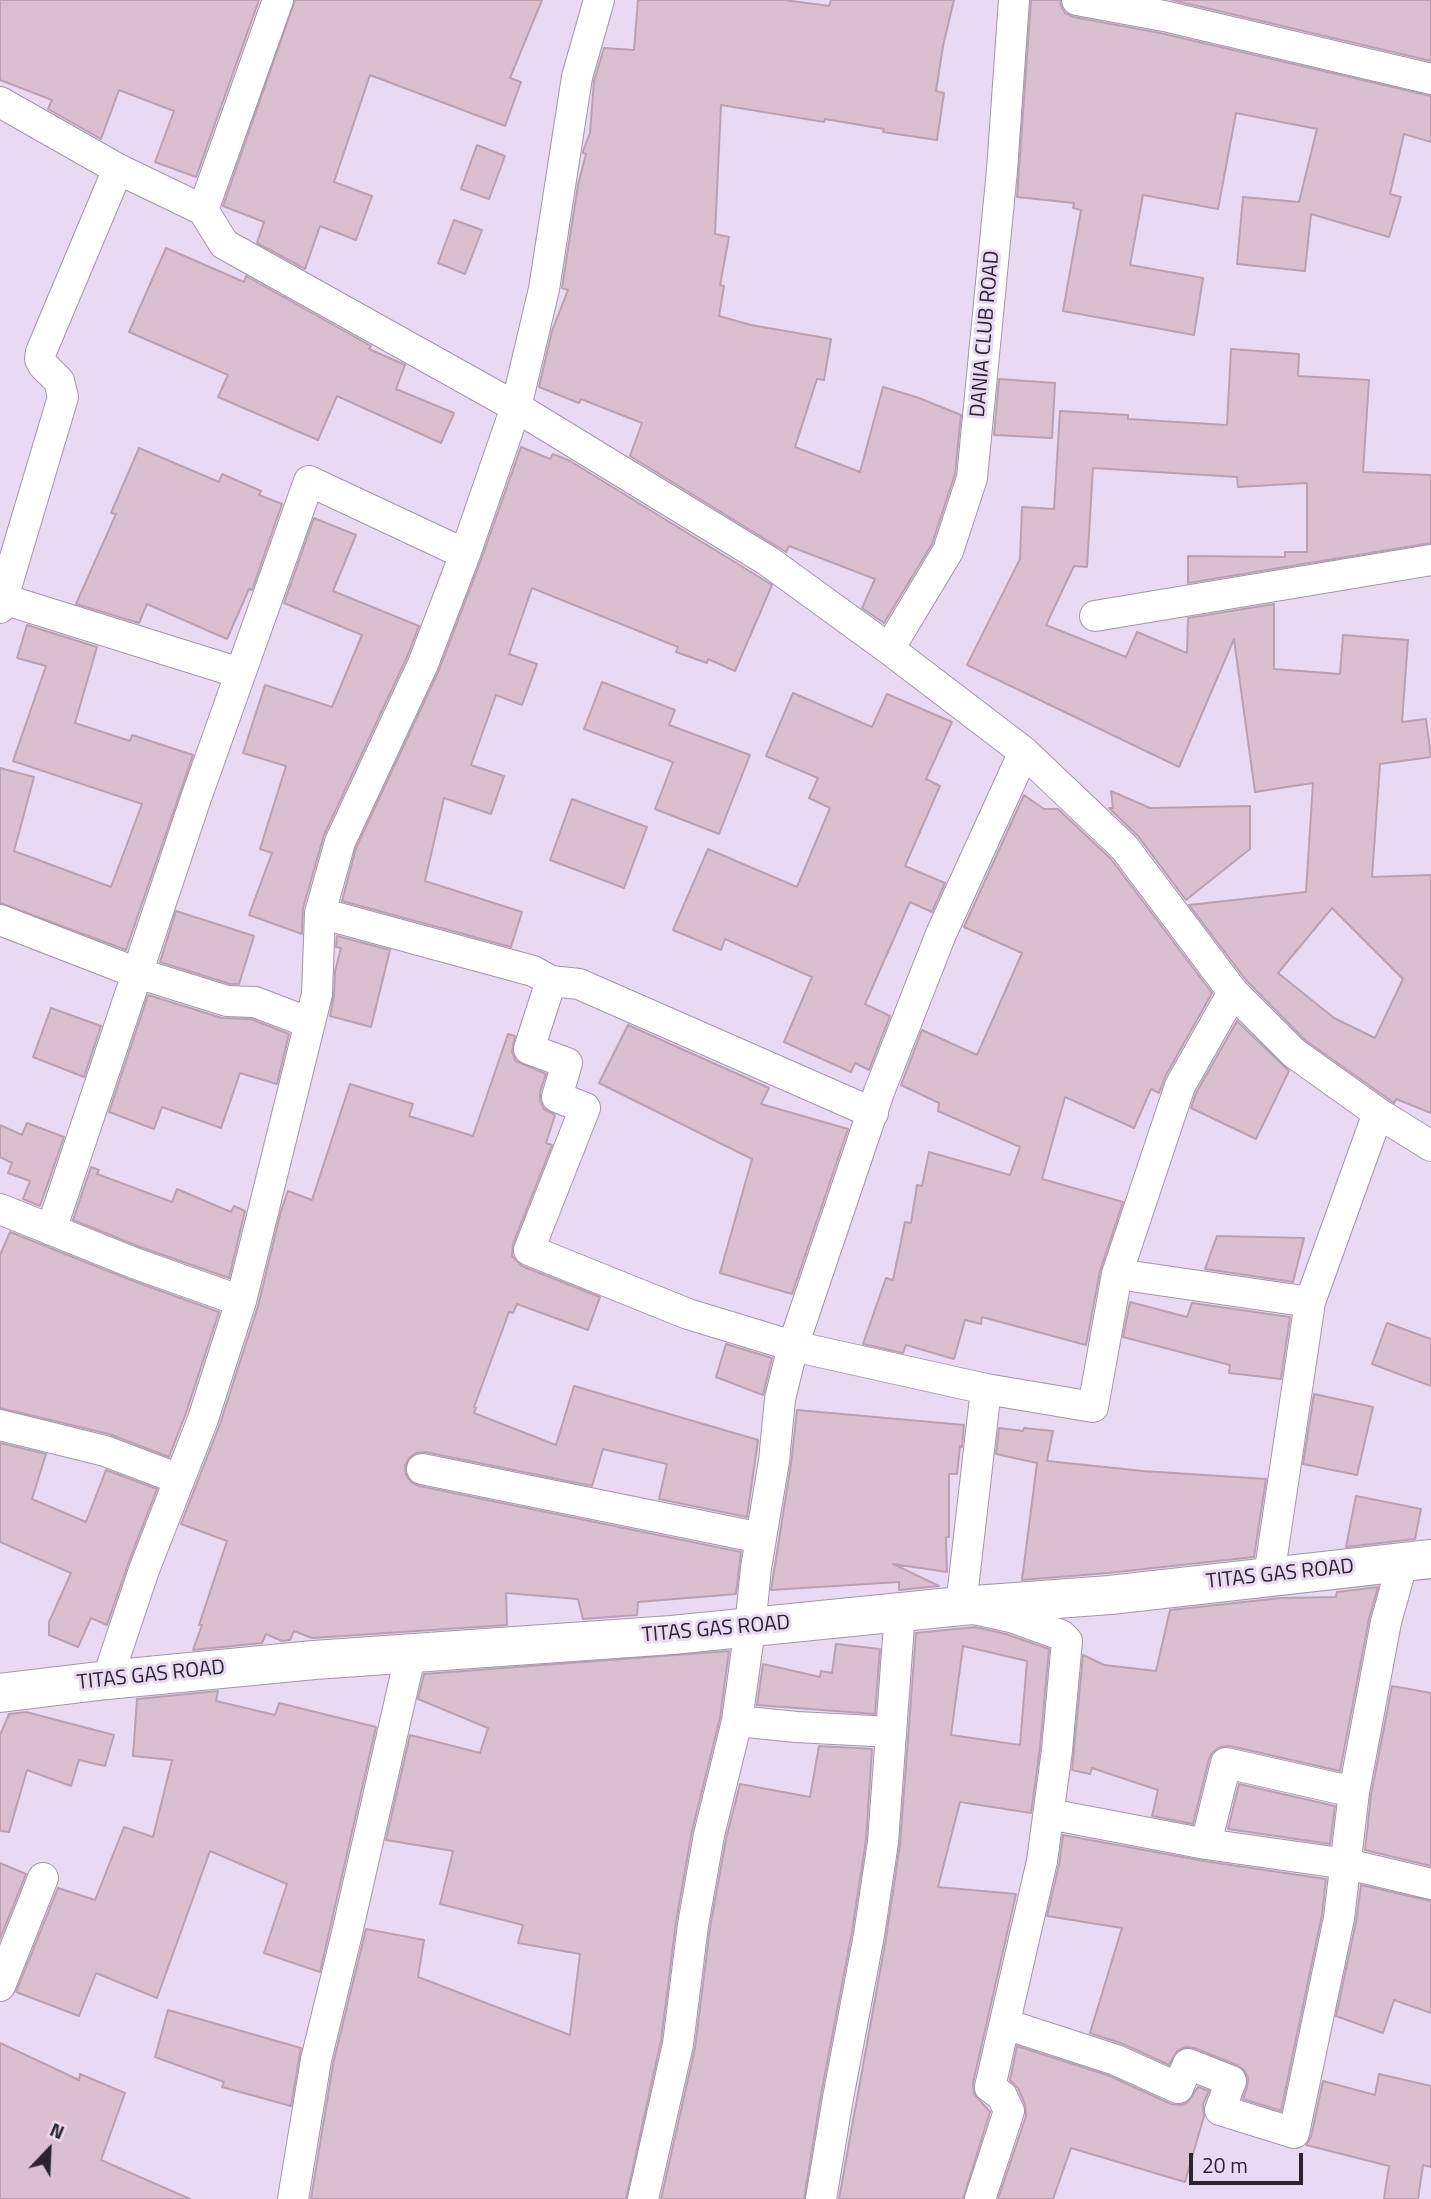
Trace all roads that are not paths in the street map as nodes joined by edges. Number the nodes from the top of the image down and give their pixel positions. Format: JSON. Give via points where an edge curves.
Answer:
{"nodes":[{"id":1,"x":278,"y":0,"type":"edge"},
{"id":2,"x":599,"y":0,"type":"edge"},
{"id":3,"x":1014,"y":0,"type":"edge"},
{"id":4,"x":1077,"y":0,"type":"edge"},
{"id":5,"x":1431,"y":79,"type":"edge"},
{"id":6,"x":0,"y":103,"type":"edge"},
{"id":7,"x":118,"y":169,"type":"junction"},
{"id":8,"x":203,"y":211,"type":"junction"},
{"id":9,"x":516,"y":407,"type":"junction"},
{"id":10,"x":465,"y":554,"type":"junction"},
{"id":11,"x":1431,"y":560,"type":"edge"},
{"id":12,"x":1,"y":601,"type":"edge"},
{"id":13,"x":1095,"y":616,"type":"dead end"},
{"id":14,"x":889,"y":649,"type":"junction"},
{"id":15,"x":240,"y":673,"type":"junction"},
{"id":16,"x":1024,"y":752,"type":"junction"},
{"id":17,"x":320,"y":913,"type":"junction"},
{"id":18,"x":0,"y":920,"type":"edge"},
{"id":19,"x":137,"y":972,"type":"junction"},
{"id":20,"x":551,"y":981,"type":"junction"},
{"id":21,"x":1233,"y":992,"type":"junction"},
{"id":22,"x":310,"y":1023,"type":"junction"},
{"id":23,"x":873,"y":1112,"type":"junction"},
{"id":24,"x":1378,"y":1113,"type":"junction"},
{"id":25,"x":1431,"y":1146,"type":"edge"},
{"id":26,"x":0,"y":1209,"type":"edge"},
{"id":27,"x":51,"y":1230,"type":"junction"},
{"id":28,"x":1117,"y":1274,"type":"junction"},
{"id":29,"x":241,"y":1301,"type":"junction"},
{"id":30,"x":1310,"y":1302,"type":"junction"},
{"id":31,"x":793,"y":1346,"type":"junction"},
{"id":32,"x":986,"y":1389,"type":"junction"},
{"id":33,"x":0,"y":1424,"type":"edge"},
{"id":34,"x":422,"y":1469,"type":"dead end"},
{"id":35,"x":179,"y":1479,"type":"junction"},
{"id":36,"x":761,"y":1538,"type":"junction"},
{"id":37,"x":1417,"y":1560,"type":"edge"},
{"id":38,"x":1269,"y":1576,"type":"junction"},
{"id":39,"x":961,"y":1606,"type":"junction"},
{"id":40,"x":900,"y":1611,"type":"junction"},
{"id":41,"x":750,"y":1628,"type":"junction"},
{"id":42,"x":411,"y":1652,"type":"junction"},
{"id":43,"x":107,"y":1680,"type":"junction"},
{"id":44,"x":0,"y":1693,"type":"edge"},
{"id":45,"x":737,"y":1721,"type":"junction"},
{"id":46,"x":891,"y":1732,"type":"junction"},
{"id":47,"x":1354,"y":1792,"type":"junction"},
{"id":48,"x":1049,"y":1814,"type":"junction"},
{"id":49,"x":1206,"y":1844,"type":"junction"},
{"id":50,"x":1347,"y":1864,"type":"junction"},
{"id":51,"x":43,"y":1878,"type":"dead end"},
{"id":52,"x":1431,"y":1884,"type":"edge"},
{"id":53,"x":0,"y":1986,"type":"edge"},
{"id":54,"x":1004,"y":2024,"type":"junction"},
{"id":55,"x":293,"y":2199,"type":"edge"},
{"id":56,"x":643,"y":2199,"type":"edge"},
{"id":57,"x":821,"y":2199,"type":"edge"},
{"id":58,"x":980,"y":2199,"type":"edge"}],
"edges":[{"from":1,"to":8,"type":"street"},
{"from":2,"to":9,"type":"street","via":[[577,77],[544,289]]},
{"from":3,"to":14,"type":"street","name":"DANIA CLUB ROAD","via":[[972,478],[948,551]]},
{"from":4,"to":5,"type":"street"},
{"from":6,"to":7,"type":"street"},
{"from":7,"to":8,"type":"street"},
{"from":7,"to":12,"type":"street","via":[[41,352],[40,359],[59,381],[63,397]]},
{"from":8,"to":9,"type":"street","via":[[224,244]]},
{"from":9,"to":10,"type":"street"},
{"from":9,"to":14,"type":"street","via":[[768,561]]},
{"from":10,"to":15,"type":"street","via":[[309,481]]},
{"from":10,"to":17,"type":"street","via":[[423,664],[340,842]]},
{"from":11,"to":13,"type":"street"},
{"from":12,"to":15,"type":"street"},
{"from":14,"to":16,"type":"street"},
{"from":15,"to":19,"type":"street"},
{"from":16,"to":21,"type":"street","via":[[1124,847]]},
{"from":16,"to":23,"type":"street","via":[[941,934]]},
{"from":17,"to":20,"type":"street","via":[[533,971]]},
{"from":17,"to":22,"type":"street","via":[[317,994]]},
{"from":18,"to":19,"type":"street"},
{"from":19,"to":22,"type":"street","via":[[227,1001],[255,1002]]},
{"from":19,"to":27,"type":"street"},
{"from":20,"to":23,"type":"street","via":[[579,984]]},
{"from":20,"to":31,"type":"street","via":[[529,1049],[567,1063],[557,1097],[585,1108],[529,1250],[688,1314]]},
{"from":21,"to":24,"type":"street","via":[[1294,1053]]},
{"from":21,"to":28,"type":"street","via":[[1180,1086]]},
{"from":22,"to":29,"type":"street"},
{"from":23,"to":31,"type":"street"},
{"from":24,"to":25,"type":"street"},
{"from":24,"to":30,"type":"street"},
{"from":26,"to":27,"type":"street"},
{"from":27,"to":29,"type":"street"},
{"from":28,"to":30,"type":"street"},
{"from":28,"to":32,"type":"street","via":[[1093,1407]]},
{"from":29,"to":35,"type":"street"},
{"from":30,"to":38,"type":"street"},
{"from":31,"to":32,"type":"street"},
{"from":31,"to":36,"type":"street","via":[[780,1399]]},
{"from":32,"to":39,"type":"street"},
{"from":33,"to":35,"type":"street","via":[[106,1451]]},
{"from":34,"to":36,"type":"street"},
{"from":35,"to":43,"type":"street"},
{"from":36,"to":41,"type":"street"},
{"from":37,"to":38,"type":"street","name":"TITAS GAS ROAD"},
{"from":37,"to":47,"type":"street","via":[[1386,1622]]},
{"from":38,"to":39,"type":"street","name":"TITAS GAS ROAD"},
{"from":39,"to":40,"type":"street","name":"TITAS GAS ROAD"},
{"from":39,"to":48,"type":"street","via":[[1011,1617],[1067,1641]]},
{"from":40,"to":41,"type":"street","name":"TITAS GAS ROAD"},
{"from":40,"to":46,"type":"street"},
{"from":41,"to":42,"type":"street","name":"TITAS GAS ROAD"},
{"from":41,"to":45,"type":"street"},
{"from":42,"to":43,"type":"street","name":"TITAS GAS ROAD"},
{"from":42,"to":55,"type":"street","via":[[316,2060]]},
{"from":43,"to":44,"type":"street","name":"TITAS GAS ROAD"},
{"from":45,"to":46,"type":"street"},
{"from":45,"to":56,"type":"street","via":[[709,1835],[678,2044]]},
{"from":46,"to":57,"type":"street","via":[[883,1842]]},
{"from":47,"to":49,"type":"street","via":[[1226,1763]]},
{"from":47,"to":50,"type":"street"},
{"from":48,"to":49,"type":"street"},
{"from":48,"to":54,"type":"street"},
{"from":49,"to":50,"type":"street"},
{"from":50,"to":52,"type":"street"},
{"from":50,"to":54,"type":"street","via":[[1294,2133],[1220,2110],[1231,2081],[1188,2064],[1178,2088],[1116,2060]]},
{"from":51,"to":53,"type":"street"},
{"from":54,"to":58,"type":"street","via":[[990,2087],[1002,2096],[1009,2112]]}]}
